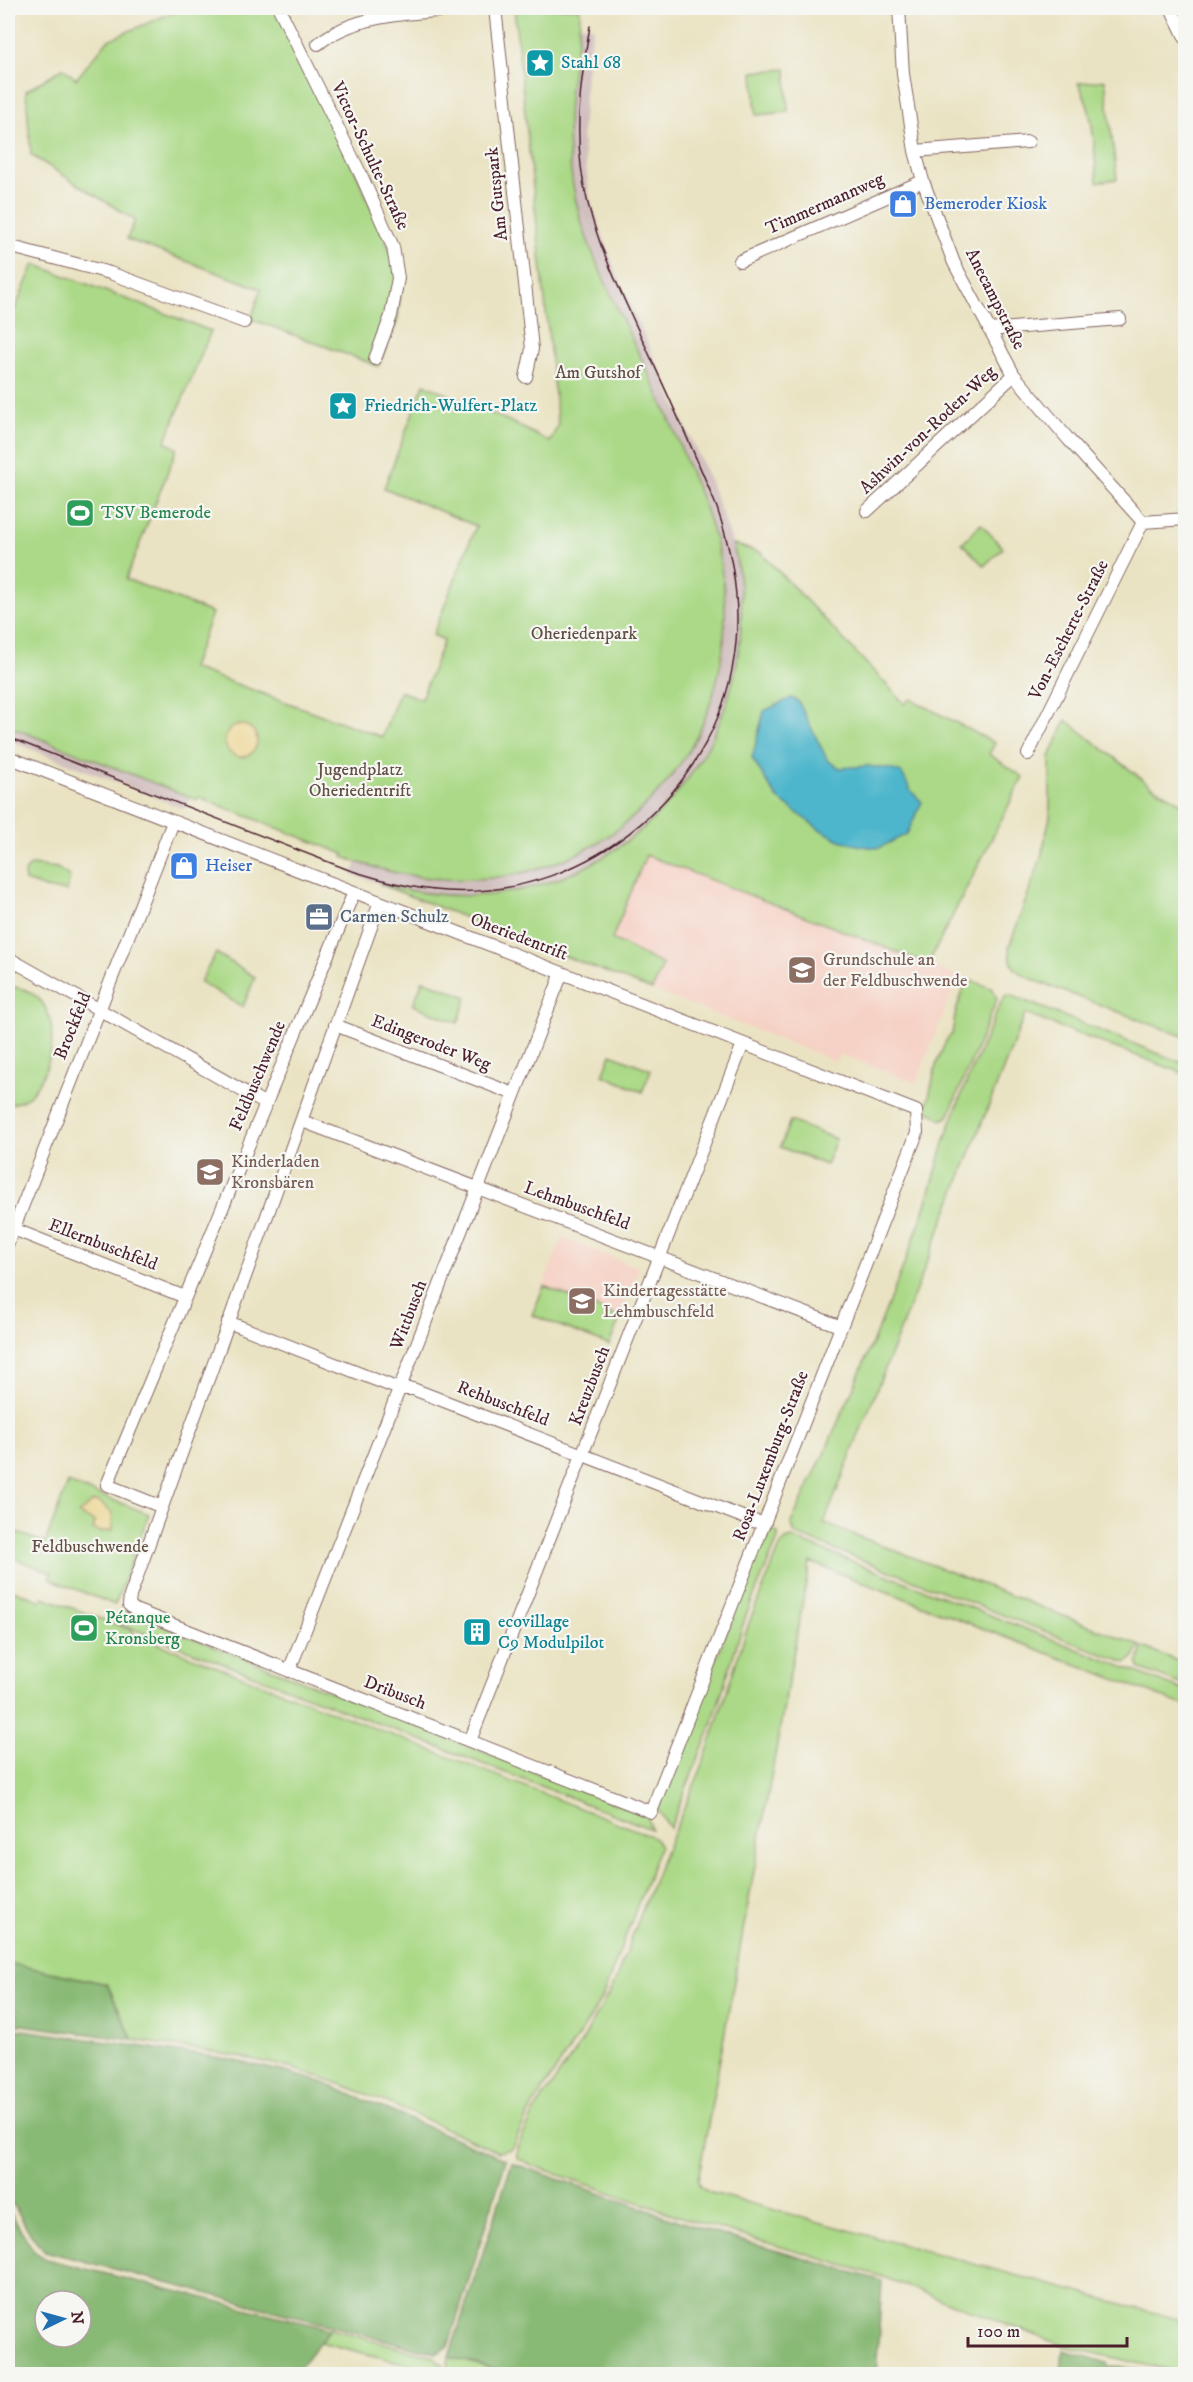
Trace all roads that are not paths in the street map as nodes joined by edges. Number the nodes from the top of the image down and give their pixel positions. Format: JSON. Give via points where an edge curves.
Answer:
{"nodes":[{"id":1,"x":279,"y":8,"type":"edge"},
{"id":2,"x":481,"y":8,"type":"edge"},
{"id":3,"x":495,"y":8,"type":"edge"},
{"id":4,"x":899,"y":8,"type":"edge"},
{"id":5,"x":1171,"y":8,"type":"edge"},
{"id":6,"x":1185,"y":39,"type":"edge"},
{"id":7,"x":318,"y":44,"type":"dead end"},
{"id":8,"x":1028,"y":142,"type":"dead end"},
{"id":9,"x":915,"y":151,"type":"junction"},
{"id":10,"x":923,"y":181,"type":"junction"},
{"id":11,"x":8,"y":246,"type":"edge"},
{"id":12,"x":740,"y":261,"type":"dead end"},
{"id":13,"x":1120,"y":320,"type":"dead end"},
{"id":14,"x":244,"y":322,"type":"dead end"},
{"id":15,"x":989,"y":330,"type":"junction"},
{"id":16,"x":375,"y":359,"type":"dead end"},
{"id":17,"x":1014,"y":375,"type":"junction"},
{"id":18,"x":526,"y":377,"type":"dead end"},
{"id":19,"x":867,"y":511,"type":"dead end"},
{"id":20,"x":1185,"y":519,"type":"edge"},
{"id":21,"x":1143,"y":522,"type":"junction"},
{"id":22,"x":1028,"y":754,"type":"dead end"},
{"id":23,"x":8,"y":757,"type":"edge"},
{"id":24,"x":173,"y":822,"type":"junction"},
{"id":25,"x":354,"y":892,"type":"junction"},
{"id":26,"x":380,"y":902,"type":"junction"},
{"id":27,"x":8,"y":958,"type":"edge"},
{"id":28,"x":562,"y":973,"type":"junction"},
{"id":29,"x":99,"y":1010,"type":"junction"},
{"id":30,"x":335,"y":1025,"type":"junction"},
{"id":31,"x":743,"y":1044,"type":"junction"},
{"id":32,"x":514,"y":1094,"type":"junction"},
{"id":33,"x":266,"y":1104,"type":"junction"},
{"id":34,"x":916,"y":1111,"type":"joint"},
{"id":35,"x":302,"y":1121,"type":"junction"},
{"id":36,"x":477,"y":1189,"type":"junction"},
{"id":37,"x":10,"y":1228,"type":"edge"},
{"id":38,"x":8,"y":1243,"type":"edge"},
{"id":39,"x":659,"y":1256,"type":"junction"},
{"id":40,"x":185,"y":1297,"type":"junction"},
{"id":41,"x":228,"y":1322,"type":"junction"},
{"id":42,"x":839,"y":1326,"type":"junction"},
{"id":43,"x":399,"y":1389,"type":"junction"},
{"id":44,"x":583,"y":1455,"type":"junction"},
{"id":45,"x":162,"y":1507,"type":"junction"},
{"id":46,"x":765,"y":1523,"type":"junction"},
{"id":47,"x":289,"y":1671,"type":"junction"},
{"id":48,"x":470,"y":1741,"type":"junction"},
{"id":49,"x":651,"y":1812,"type":"joint"}],
"edges":[{"from":1,"to":16,"type":"street","name":"Victor-Schulte-Straße","via":[[393,247],[398,278],[392,316]]},
{"from":2,"to":7,"type":"street","via":[[379,17],[348,27]]},
{"from":3,"to":18,"type":"street","name":"Am Gutspark","via":[[532,349]]},
{"from":4,"to":9,"type":"street","name":"Anecampstraße","via":[[903,74]]},
{"from":5,"to":6,"type":"street"},
{"from":8,"to":9,"type":"street"},
{"from":9,"to":10,"type":"street","name":"Anecampstraße"},
{"from":10,"to":12,"type":"street","name":"Timmermannweg"},
{"from":10,"to":15,"type":"street","name":"Anecampstraße","via":[[954,263]]},
{"from":11,"to":14,"type":"street","via":[[110,273]]},
{"from":13,"to":15,"type":"street"},
{"from":15,"to":17,"type":"street","name":"Anecampstraße"},
{"from":17,"to":19,"type":"street","name":"Ashwin-von-Roden-Weg"},
{"from":17,"to":21,"type":"street","name":"Anecampstraße"},
{"from":20,"to":21,"type":"street"},
{"from":21,"to":22,"type":"street","name":"Von-Escherte-Straße"},
{"from":23,"to":24,"type":"street","name":"Oheriedentrift"},
{"from":24,"to":25,"type":"street","name":"Oheriedentrift"},
{"from":24,"to":29,"type":"street","name":"Brockfeld"},
{"from":25,"to":26,"type":"street","name":"Oheriedentrift"},
{"from":25,"to":33,"type":"street","name":"Feldbuschwende"},
{"from":26,"to":28,"type":"street","name":"Oheriedentrift"},
{"from":26,"to":30,"type":"street"},
{"from":27,"to":29,"type":"street"},
{"from":28,"to":31,"type":"street","name":"Oheriedentrift"},
{"from":28,"to":32,"type":"street","name":"Wittbusch"},
{"from":29,"to":33,"type":"street"},
{"from":29,"to":37,"type":"street","name":"Brockfeld"},
{"from":30,"to":32,"type":"street","name":"Edingeroder Weg"},
{"from":30,"to":35,"type":"street"},
{"from":31,"to":34,"type":"street","name":"Oheriedentrift"},
{"from":31,"to":39,"type":"street","name":"Kreuzbusch"},
{"from":32,"to":36,"type":"street","name":"Wittbusch"},
{"from":33,"to":40,"type":"street","name":"Feldbuschwende"},
{"from":34,"to":42,"type":"street","name":"Rosa-Luxemburg-Straße","via":[[916,1133]]},
{"from":35,"to":36,"type":"street","name":"Lehmbuschfeld"},
{"from":35,"to":41,"type":"street"},
{"from":36,"to":39,"type":"street","name":"Lehmbuschfeld"},
{"from":36,"to":43,"type":"street","name":"Wittbusch"},
{"from":37,"to":38,"type":"street","name":"Brockfeld"},
{"from":37,"to":40,"type":"street","name":"Ellernbuschfeld"},
{"from":39,"to":42,"type":"street","name":"Lehmbuschfeld"},
{"from":39,"to":44,"type":"street","name":"Kreuzbusch"},
{"from":40,"to":45,"type":"street","name":"Feldbuschwende","via":[[107,1485]]},
{"from":41,"to":43,"type":"street","name":"Rehbuschfeld"},
{"from":41,"to":45,"type":"street"},
{"from":42,"to":46,"type":"street","name":"Rosa-Luxemburg-Straße"},
{"from":43,"to":44,"type":"street","name":"Rehbuschfeld","via":[[413,1389]]},
{"from":43,"to":47,"type":"street","name":"Wittbusch"},
{"from":44,"to":46,"type":"street","name":"Rehbuschfeld"},
{"from":44,"to":48,"type":"street","name":"Kreuzbusch"},
{"from":45,"to":47,"type":"street","name":"Dribusch","via":[[129,1605]]},
{"from":46,"to":49,"type":"street","name":"Rosa-Luxemburg-Straße"},
{"from":47,"to":48,"type":"street","name":"Dribusch"},
{"from":48,"to":49,"type":"street","name":"Dribusch"}]}
